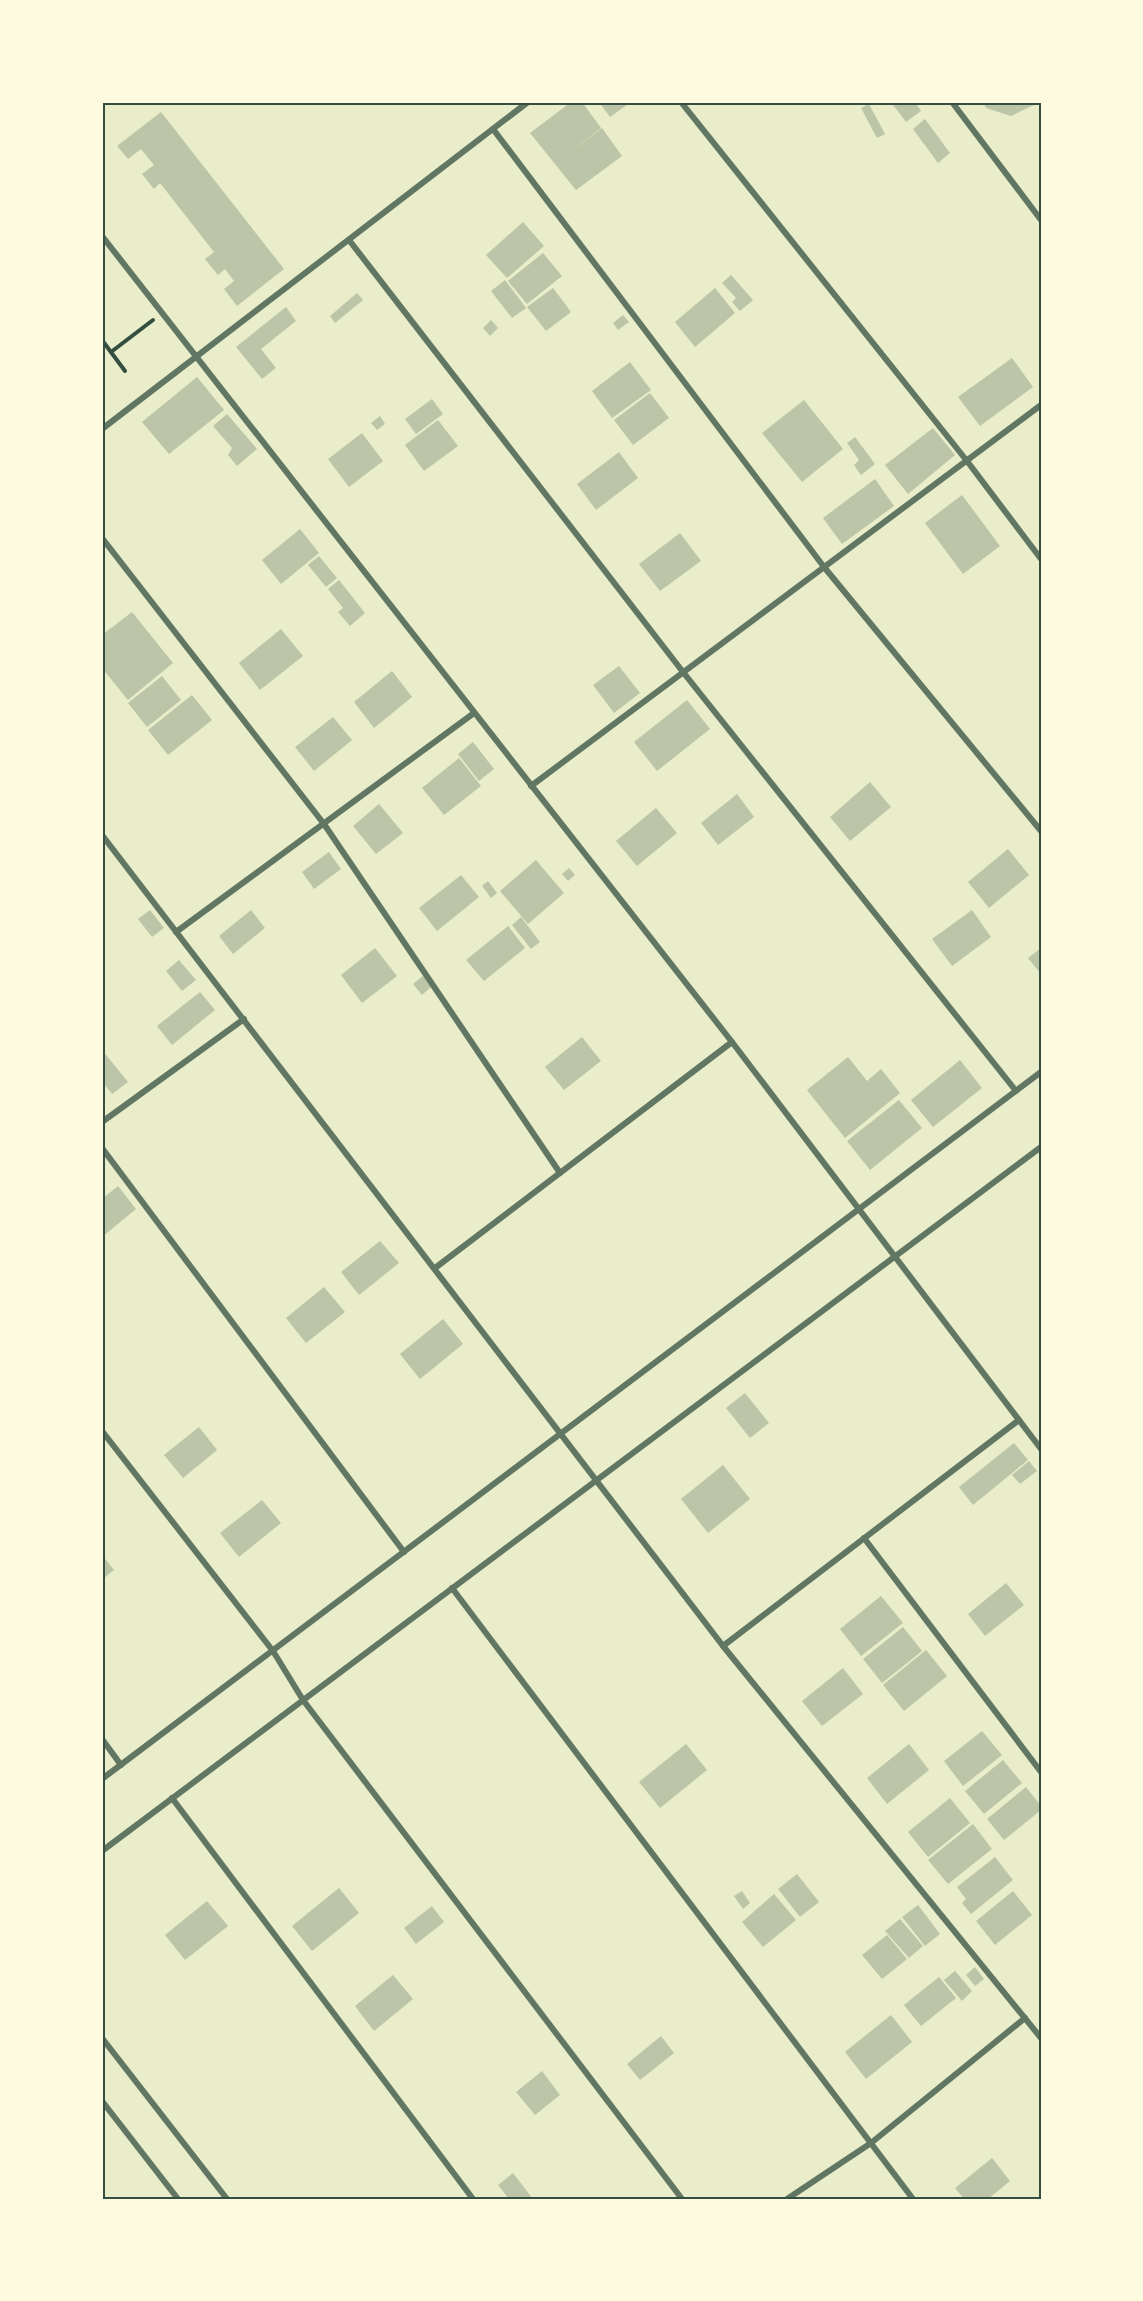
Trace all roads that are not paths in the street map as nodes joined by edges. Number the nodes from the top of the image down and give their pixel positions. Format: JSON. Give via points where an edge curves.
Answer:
{"nodes":[{"id":1,"x":528,"y":102,"type":"edge"},
{"id":2,"x":681,"y":102,"type":"edge"},
{"id":3,"x":952,"y":102,"type":"edge"},
{"id":4,"x":493,"y":129,"type":"junction"},
{"id":5,"x":1041,"y":220,"type":"edge"},
{"id":6,"x":102,"y":236,"type":"edge"},
{"id":7,"x":349,"y":240,"type":"junction"},
{"id":8,"x":197,"y":358,"type":"junction"},
{"id":9,"x":1041,"y":405,"type":"edge"},
{"id":10,"x":102,"y":429,"type":"edge"},
{"id":11,"x":967,"y":461,"type":"junction"},
{"id":12,"x":102,"y":538,"type":"edge"},
{"id":13,"x":1041,"y":559,"type":"edge"},
{"id":14,"x":824,"y":567,"type":"junction"},
{"id":15,"x":683,"y":672,"type":"junction"},
{"id":16,"x":474,"y":713,"type":"junction"},
{"id":17,"x":531,"y":786,"type":"junction"},
{"id":18,"x":324,"y":824,"type":"junction"},
{"id":19,"x":1041,"y":831,"type":"edge"},
{"id":20,"x":102,"y":835,"type":"edge"},
{"id":21,"x":176,"y":932,"type":"junction"},
{"id":22,"x":244,"y":1019,"type":"junction"},
{"id":23,"x":732,"y":1042,"type":"junction"},
{"id":24,"x":1041,"y":1072,"type":"edge"},
{"id":25,"x":1016,"y":1091,"type":"junction"},
{"id":26,"x":102,"y":1122,"type":"edge"},
{"id":27,"x":1041,"y":1147,"type":"edge"},
{"id":28,"x":102,"y":1148,"type":"edge"},
{"id":29,"x":560,"y":1173,"type":"junction"},
{"id":30,"x":857,"y":1210,"type":"junction"},
{"id":31,"x":894,"y":1256,"type":"junction"},
{"id":32,"x":435,"y":1268,"type":"junction"},
{"id":33,"x":1019,"y":1420,"type":"junction"},
{"id":34,"x":102,"y":1431,"type":"edge"},
{"id":35,"x":562,"y":1433,"type":"junction"},
{"id":36,"x":1041,"y":1449,"type":"edge"},
{"id":37,"x":596,"y":1480,"type":"junction"},
{"id":38,"x":864,"y":1538,"type":"junction"},
{"id":39,"x":404,"y":1552,"type":"junction"},
{"id":40,"x":452,"y":1588,"type":"junction"},
{"id":41,"x":723,"y":1646,"type":"junction"},
{"id":42,"x":273,"y":1651,"type":"junction"},
{"id":43,"x":303,"y":1700,"type":"junction"},
{"id":44,"x":102,"y":1739,"type":"edge"},
{"id":45,"x":121,"y":1765,"type":"junction"},
{"id":46,"x":1041,"y":1772,"type":"edge"},
{"id":47,"x":102,"y":1779,"type":"edge"},
{"id":48,"x":172,"y":1798,"type":"junction"},
{"id":49,"x":102,"y":1851,"type":"edge"},
{"id":50,"x":1025,"y":2018,"type":"junction"},
{"id":51,"x":102,"y":2038,"type":"edge"},
{"id":52,"x":1041,"y":2038,"type":"edge"},
{"id":53,"x":102,"y":2101,"type":"edge"},
{"id":54,"x":872,"y":2143,"type":"junction"},
{"id":55,"x":177,"y":2199,"type":"edge"},
{"id":56,"x":227,"y":2199,"type":"edge"},
{"id":57,"x":473,"y":2199,"type":"edge"},
{"id":58,"x":682,"y":2199,"type":"edge"},
{"id":59,"x":787,"y":2199,"type":"edge"},
{"id":60,"x":913,"y":2199,"type":"edge"}],
"edges":[{"from":1,"to":4,"type":"street"},
{"from":2,"to":11,"type":"street"},
{"from":3,"to":5,"type":"street"},
{"from":4,"to":7,"type":"street"},
{"from":4,"to":14,"type":"street"},
{"from":6,"to":8,"type":"street"},
{"from":7,"to":8,"type":"street"},
{"from":7,"to":15,"type":"street"},
{"from":8,"to":10,"type":"street"},
{"from":8,"to":16,"type":"street"},
{"from":9,"to":11,"type":"street"},
{"from":11,"to":13,"type":"street"},
{"from":11,"to":14,"type":"street"},
{"from":12,"to":18,"type":"street"},
{"from":14,"to":15,"type":"street"},
{"from":14,"to":19,"type":"street"},
{"from":15,"to":17,"type":"street"},
{"from":15,"to":25,"type":"street"},
{"from":16,"to":17,"type":"street"},
{"from":16,"to":18,"type":"street"},
{"from":17,"to":23,"type":"street"},
{"from":18,"to":21,"type":"street"},
{"from":18,"to":29,"type":"street"},
{"from":20,"to":21,"type":"street"},
{"from":21,"to":22,"type":"street"},
{"from":22,"to":26,"type":"street"},
{"from":22,"to":32,"type":"street"},
{"from":23,"to":29,"type":"street"},
{"from":23,"to":30,"type":"street"},
{"from":24,"to":25,"type":"street"},
{"from":25,"to":30,"type":"street"},
{"from":27,"to":31,"type":"street"},
{"from":28,"to":39,"type":"street"},
{"from":29,"to":32,"type":"street"},
{"from":30,"to":31,"type":"street"},
{"from":30,"to":35,"type":"street"},
{"from":31,"to":33,"type":"street"},
{"from":31,"to":37,"type":"street"},
{"from":32,"to":35,"type":"street"},
{"from":33,"to":36,"type":"street"},
{"from":33,"to":38,"type":"street"},
{"from":34,"to":42,"type":"street"},
{"from":35,"to":37,"type":"street"},
{"from":35,"to":39,"type":"street"},
{"from":37,"to":40,"type":"street"},
{"from":37,"to":41,"type":"street"},
{"from":38,"to":41,"type":"street"},
{"from":38,"to":46,"type":"street"},
{"from":39,"to":42,"type":"street"},
{"from":40,"to":43,"type":"street"},
{"from":40,"to":54,"type":"street"},
{"from":41,"to":50,"type":"street"},
{"from":42,"to":43,"type":"street"},
{"from":42,"to":45,"type":"street"},
{"from":43,"to":48,"type":"street"},
{"from":43,"to":58,"type":"street"},
{"from":44,"to":45,"type":"street"},
{"from":45,"to":47,"type":"street"},
{"from":48,"to":49,"type":"street"},
{"from":48,"to":57,"type":"street"},
{"from":50,"to":52,"type":"street"},
{"from":50,"to":54,"type":"street"},
{"from":51,"to":56,"type":"street"},
{"from":53,"to":55,"type":"street"},
{"from":54,"to":59,"type":"street"},
{"from":54,"to":60,"type":"street"}]}
